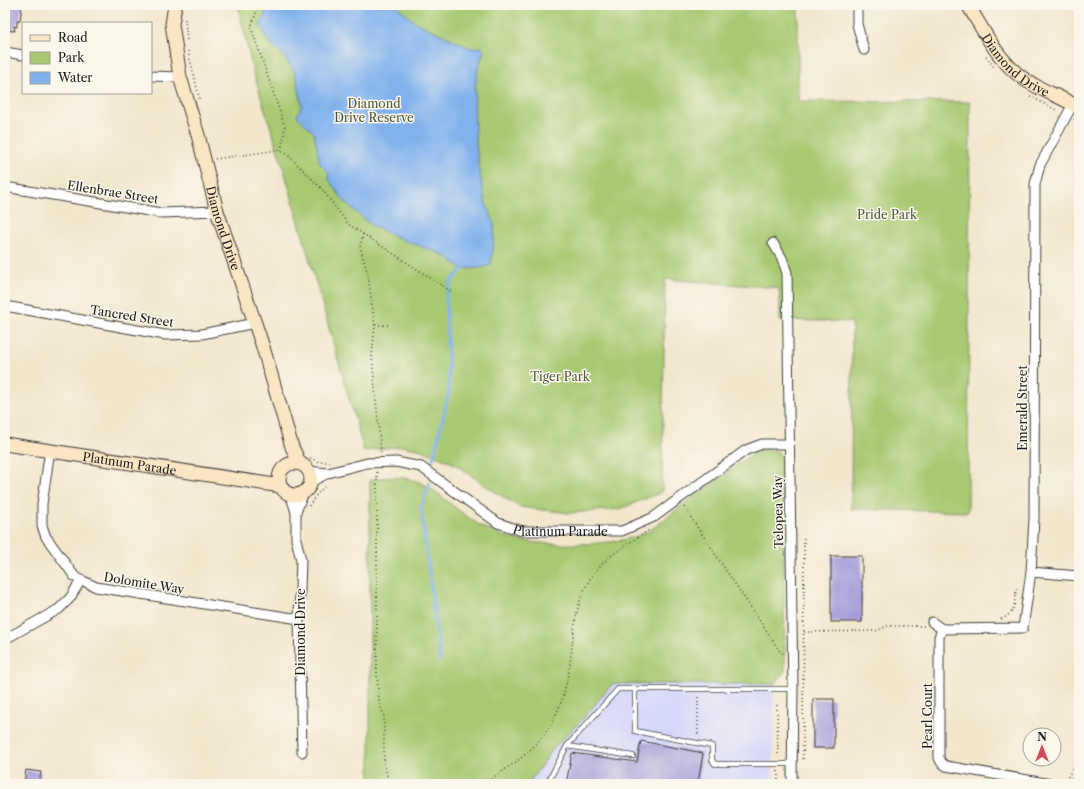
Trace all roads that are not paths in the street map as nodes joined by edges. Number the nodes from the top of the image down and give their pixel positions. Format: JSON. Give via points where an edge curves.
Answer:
{"nodes":[{"id":1,"x":175,"y":5,"type":"edge"},
{"id":2,"x":857,"y":5,"type":"edge"},
{"id":3,"x":968,"y":5,"type":"edge"},
{"id":4,"x":864,"y":50,"type":"dead end"},
{"id":5,"x":5,"y":52,"type":"edge"},
{"id":6,"x":22,"y":55,"type":"edge"},
{"id":7,"x":152,"y":76,"type":"edge"},
{"id":8,"x":180,"y":77,"type":"junction"},
{"id":9,"x":1076,"y":106,"type":"edge"},
{"id":10,"x":5,"y":186,"type":"edge"},
{"id":11,"x":217,"y":211,"type":"junction"},
{"id":12,"x":773,"y":243,"type":"dead end"},
{"id":13,"x":5,"y":306,"type":"edge"},
{"id":14,"x":255,"y":323,"type":"junction"},
{"id":15,"x":5,"y":444,"type":"edge"},
{"id":16,"x":788,"y":444,"type":"junction"},
{"id":17,"x":292,"y":447,"type":"junction"},
{"id":18,"x":50,"y":450,"type":"junction"},
{"id":19,"x":306,"y":473,"type":"junction"},
{"id":20,"x":284,"y":481,"type":"junction"},
{"id":21,"x":296,"y":512,"type":"junction"},
{"id":22,"x":1030,"y":572,"type":"junction"},
{"id":23,"x":1079,"y":576,"type":"edge"},
{"id":24,"x":80,"y":580,"type":"junction"},
{"id":25,"x":299,"y":619,"type":"junction"},
{"id":26,"x":936,"y":625,"type":"joint"},
{"id":27,"x":7,"y":638,"type":"dead end"},
{"id":28,"x":635,"y":689,"type":"junction"},
{"id":29,"x":793,"y":690,"type":"junction"},
{"id":30,"x":567,"y":746,"type":"junction"},
{"id":31,"x":302,"y":752,"type":"dead end"},
{"id":32,"x":633,"y":756,"type":"dead end"},
{"id":33,"x":792,"y":764,"type":"junction"},
{"id":34,"x":1079,"y":780,"type":"edge"},
{"id":35,"x":547,"y":784,"type":"edge"},
{"id":36,"x":792,"y":784,"type":"edge"},
{"id":37,"x":1050,"y":784,"type":"edge"},
{"id":38,"x":1077,"y":784,"type":"edge"}],
"edges":[{"from":1,"to":8,"type":"street","name":"Diamond Drive","via":[[172,24]]},
{"from":2,"to":4,"type":"street","via":[[857,24]]},
{"from":3,"to":9,"type":"street","name":"Diamond Drive","via":[[996,52],[1016,73],[1037,87]]},
{"from":5,"to":6,"type":"street"},
{"from":7,"to":8,"type":"street"},
{"from":8,"to":11,"type":"street","name":"Diamond Drive"},
{"from":9,"to":22,"type":"street","name":"Emerald Street","via":[[1040,165],[1035,184],[1034,511]]},
{"from":10,"to":11,"type":"street","name":"Ellenbrae Street","via":[[161,213]]},
{"from":11,"to":14,"type":"street","name":"Diamond Drive"},
{"from":12,"to":16,"type":"street","name":"Telopea Way","via":[[787,273]]},
{"from":13,"to":14,"type":"street","name":"Tancred Street","via":[[165,335],[202,334]]},
{"from":14,"to":17,"type":"street","name":"Diamond Drive"},
{"from":15,"to":18,"type":"street","name":"Platinum Parade"},
{"from":16,"to":19,"type":"street","name":"Platinum Parade","via":[[762,444],[746,450],[654,517],[622,531],[522,531],[498,523],[421,467],[396,462],[367,463],[328,474]]},
{"from":16,"to":29,"type":"street","name":"Telopea Way"},
{"from":17,"to":19,"type":"street","name":"Diamond Drive"},
{"from":17,"to":20,"type":"street"},
{"from":18,"to":20,"type":"street","name":"Platinum Parade","via":[[253,482]]},
{"from":18,"to":24,"type":"street","name":"Dolomite Way","via":[[42,504],[42,526],[52,546]]},
{"from":19,"to":20,"type":"street"},
{"from":19,"to":20,"type":"street","via":[[290,464]]},
{"from":19,"to":21,"type":"street","name":"Diamond Drive"},
{"from":20,"to":21,"type":"street","name":"Diamond Drive"},
{"from":21,"to":25,"type":"street","name":"Diamond Drive","via":[[296,539],[300,560]]},
{"from":22,"to":23,"type":"street"},
{"from":22,"to":26,"type":"street","name":"Emerald Street","via":[[1024,628]]},
{"from":24,"to":25,"type":"street","name":"Dolomite Way","via":[[96,587]]},
{"from":24,"to":27,"type":"street","via":[[70,598],[59,609]]},
{"from":25,"to":31,"type":"street","name":"Diamond Drive"},
{"from":26,"to":37,"type":"street","name":"Pearl Court","via":[[939,644],[941,762],[946,766]]},
{"from":28,"to":29,"type":"lane"},
{"from":28,"to":30,"type":"lane","via":[[618,689]]},
{"from":28,"to":33,"type":"lane","via":[[635,731],[712,746],[712,760],[715,764]]},
{"from":29,"to":33,"type":"street","name":"Telopea Way"},
{"from":30,"to":32,"type":"lane"},
{"from":30,"to":35,"type":"lane"},
{"from":33,"to":36,"type":"street","name":"Telopea Way"},
{"from":34,"to":38,"type":"street"}]}
